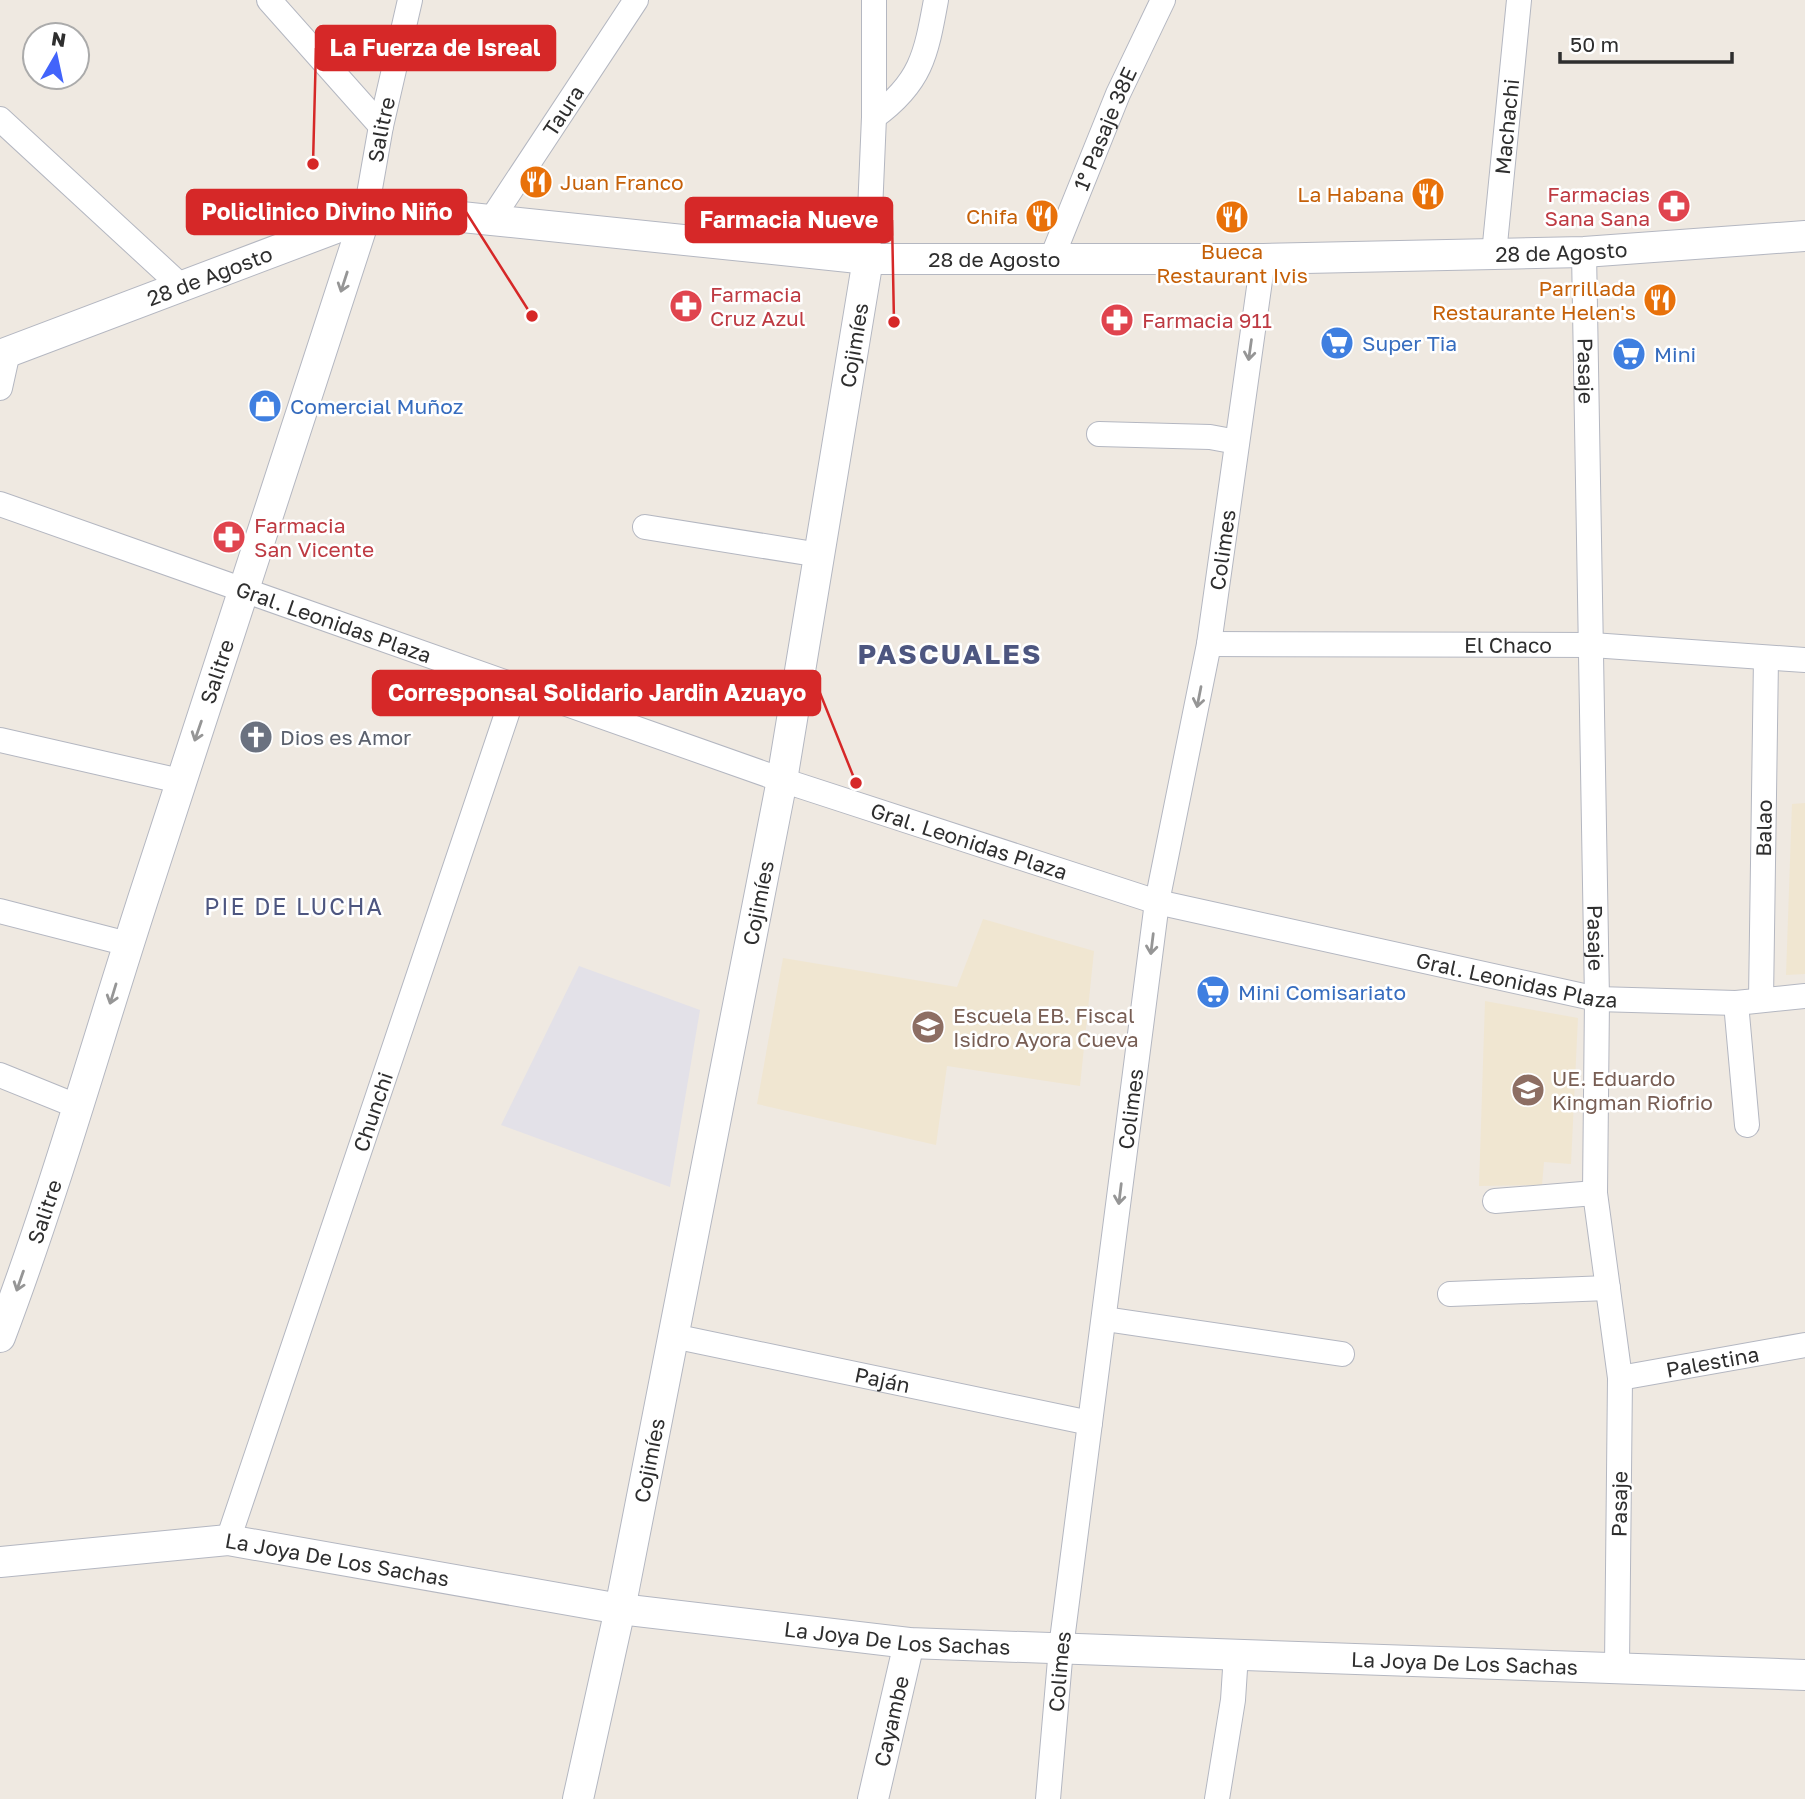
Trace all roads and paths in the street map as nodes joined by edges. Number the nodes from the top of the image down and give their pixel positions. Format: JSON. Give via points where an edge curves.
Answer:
{"nodes":[{"id":1,"x":269,"y":0,"type":"edge"},
{"id":2,"x":410,"y":0,"type":"edge"},
{"id":3,"x":636,"y":0,"type":"edge"},
{"id":4,"x":874,"y":0,"type":"edge"},
{"id":5,"x":936,"y":0,"type":"edge"},
{"id":6,"x":1163,"y":0,"type":"edge"},
{"id":7,"x":1519,"y":0,"type":"edge"},
{"id":8,"x":874,"y":117,"type":"junction"},
{"id":9,"x":0,"y":120,"type":"edge"},
{"id":10,"x":381,"y":126,"type":"junction"},
{"id":11,"x":365,"y":217,"type":"junction"},
{"id":12,"x":491,"y":220,"type":"junction"},
{"id":13,"x":1805,"y":236,"type":"edge"},
{"id":14,"x":1584,"y":252,"type":"junction"},
{"id":15,"x":1494,"y":254,"type":"junction"},
{"id":16,"x":868,"y":259,"type":"junction"},
{"id":17,"x":1264,"y":259,"type":"junction"},
{"id":18,"x":1051,"y":260,"type":"junction"},
{"id":19,"x":181,"y":286,"type":"junction"},
{"id":20,"x":4,"y":354,"type":"edge"},
{"id":21,"x":0,"y":388,"type":"edge"},
{"id":22,"x":1099,"y":435,"type":"dead end"},
{"id":23,"x":1237,"y":442,"type":"junction"},
{"id":24,"x":0,"y":504,"type":"edge"},
{"id":25,"x":645,"y":527,"type":"dead end"},
{"id":26,"x":820,"y":555,"type":"junction"},
{"id":27,"x":246,"y":592,"type":"junction"},
{"id":28,"x":1209,"y":644,"type":"junction"},
{"id":29,"x":1592,"y":645,"type":"junction"},
{"id":30,"x":1766,"y":658,"type":"junction"},
{"id":31,"x":1805,"y":660,"type":"edge"},
{"id":32,"x":517,"y":684,"type":"junction"},
{"id":33,"x":0,"y":740,"type":"edge"},
{"id":34,"x":782,"y":780,"type":"junction"},
{"id":35,"x":180,"y":782,"type":"junction"},
{"id":36,"x":1157,"y":902,"type":"junction"},
{"id":37,"x":0,"y":911,"type":"edge"},
{"id":38,"x":128,"y":944,"type":"junction"},
{"id":39,"x":1805,"y":996,"type":"edge"},
{"id":40,"x":1597,"y":999,"type":"junction"},
{"id":41,"x":1761,"y":1000,"type":"junction"},
{"id":42,"x":1736,"y":1003,"type":"junction"},
{"id":43,"x":0,"y":1075,"type":"edge"},
{"id":44,"x":79,"y":1107,"type":"junction"},
{"id":45,"x":1747,"y":1125,"type":"dead end"},
{"id":46,"x":1595,"y":1193,"type":"junction"},
{"id":47,"x":1495,"y":1201,"type":"dead end"},
{"id":48,"x":1608,"y":1288,"type":"junction"},
{"id":49,"x":1450,"y":1294,"type":"dead end"},
{"id":50,"x":1105,"y":1319,"type":"junction"},
{"id":51,"x":673,"y":1336,"type":"junction"},
{"id":52,"x":0,"y":1337,"type":"edge"},
{"id":53,"x":1805,"y":1345,"type":"edge"},
{"id":54,"x":1342,"y":1354,"type":"dead end"},
{"id":55,"x":1620,"y":1378,"type":"junction"},
{"id":56,"x":1090,"y":1423,"type":"junction"},
{"id":57,"x":228,"y":1540,"type":"junction"},
{"id":58,"x":0,"y":1562,"type":"edge"},
{"id":59,"x":620,"y":1609,"type":"junction"},
{"id":60,"x":909,"y":1643,"type":"junction"},
{"id":61,"x":1062,"y":1648,"type":"junction"},
{"id":62,"x":1236,"y":1654,"type":"junction"},
{"id":63,"x":1617,"y":1666,"type":"junction"},
{"id":64,"x":1805,"y":1675,"type":"edge"},
{"id":65,"x":578,"y":1799,"type":"edge"},
{"id":66,"x":873,"y":1799,"type":"edge"},
{"id":67,"x":1048,"y":1799,"type":"edge"},
{"id":68,"x":1217,"y":1799,"type":"edge"}],
"edges":[{"from":1,"to":10,"type":"street"},
{"from":2,"to":10,"type":"street","name":"Salitre"},
{"from":3,"to":12,"type":"street","name":"Taura"},
{"from":4,"to":8,"type":"street","name":"Cojimíes"},
{"from":5,"to":8,"type":"street","via":[[926,56],[912,83]]},
{"from":6,"to":18,"type":"street","name":"1° Pasaje 38E","via":[[1118,94]]},
{"from":7,"to":15,"type":"street","name":"Machachi"},
{"from":8,"to":16,"type":"street","name":"Cojimíes"},
{"from":9,"to":19,"type":"street"},
{"from":10,"to":11,"type":"street","name":"Salitre"},
{"from":11,"to":12,"type":"street","name":"28 de Agosto","via":[[433,214]]},
{"from":11,"to":19,"type":"street","name":"28 de Agosto"},
{"from":11,"to":27,"type":"street","name":"Salitre","one_way":true},
{"from":12,"to":16,"type":"street","name":"28 de Agosto"},
{"from":13,"to":14,"type":"street","name":"28 de Agosto"},
{"from":14,"to":15,"type":"street","name":"28 de Agosto"},
{"from":14,"to":29,"type":"street","name":"Pasaje"},
{"from":15,"to":17,"type":"street","name":"28 de Agosto"},
{"from":16,"to":18,"type":"street","name":"28 de Agosto"},
{"from":16,"to":26,"type":"street","name":"Cojimíes"},
{"from":17,"to":18,"type":"street","name":"28 de Agosto"},
{"from":17,"to":23,"type":"street","name":"Colimes","one_way":true},
{"from":19,"to":20,"type":"street","name":"28 de Agosto"},
{"from":20,"to":21,"type":"street"},
{"from":22,"to":23,"type":"street"},
{"from":23,"to":28,"type":"street","name":"Colimes"},
{"from":24,"to":27,"type":"street","name":"Gral. Leonidas Plaza"},
{"from":25,"to":26,"type":"street"},
{"from":26,"to":34,"type":"street","name":"Cojimíes"},
{"from":27,"to":32,"type":"street","name":"Gral. Leonidas Plaza"},
{"from":27,"to":35,"type":"street","name":"Salitre","one_way":true},
{"from":28,"to":29,"type":"street","name":"El Chaco"},
{"from":28,"to":36,"type":"street","name":"Colimes","one_way":true},
{"from":29,"to":30,"type":"street","name":"El Chaco"},
{"from":29,"to":40,"type":"street","name":"Pasaje"},
{"from":30,"to":31,"type":"street","name":"El Chaco"},
{"from":30,"to":41,"type":"street","name":"Balao"},
{"from":32,"to":34,"type":"street","name":"Gral. Leonidas Plaza"},
{"from":32,"to":57,"type":"street","name":"Chunchi"},
{"from":33,"to":35,"type":"street"},
{"from":34,"to":36,"type":"street","name":"Gral. Leonidas Plaza"},
{"from":34,"to":51,"type":"street","name":"Cojimíes"},
{"from":35,"to":38,"type":"street","name":"Salitre"},
{"from":36,"to":40,"type":"street","name":"Gral. Leonidas Plaza"},
{"from":36,"to":50,"type":"street","name":"Colimes","one_way":true},
{"from":37,"to":38,"type":"street"},
{"from":38,"to":44,"type":"street","name":"Salitre","one_way":true},
{"from":39,"to":41,"type":"street","name":"Gral. Leonidas Plaza"},
{"from":40,"to":42,"type":"street","name":"Gral. Leonidas Plaza"},
{"from":40,"to":46,"type":"street","name":"Pasaje"},
{"from":41,"to":42,"type":"street","name":"Gral. Leonidas Plaza"},
{"from":42,"to":45,"type":"street"},
{"from":43,"to":44,"type":"street"},
{"from":44,"to":52,"type":"street","name":"Salitre","one_way":true},
{"from":46,"to":47,"type":"street"},
{"from":46,"to":48,"type":"street","name":"Pasaje"},
{"from":48,"to":49,"type":"street"},
{"from":48,"to":55,"type":"street","name":"Pasaje"},
{"from":50,"to":54,"type":"street"},
{"from":50,"to":56,"type":"street","name":"Colimes"},
{"from":51,"to":56,"type":"street","name":"Paján"},
{"from":51,"to":59,"type":"street","name":"Cojimíes"},
{"from":53,"to":55,"type":"street","name":"Palestina"},
{"from":55,"to":63,"type":"street","name":"Pasaje"},
{"from":56,"to":61,"type":"street","name":"Colimes"},
{"from":57,"to":58,"type":"street","name":"La Joya De Los Sachas"},
{"from":57,"to":59,"type":"street","name":"La Joya De Los Sachas"},
{"from":59,"to":60,"type":"street","name":"La Joya De Los Sachas"},
{"from":59,"to":65,"type":"street","name":"Cojimíes"},
{"from":60,"to":61,"type":"street","name":"La Joya De Los Sachas"},
{"from":60,"to":66,"type":"street","name":"Cayambe"},
{"from":61,"to":62,"type":"street","name":"La Joya De Los Sachas"},
{"from":61,"to":67,"type":"street","name":"Colimes"},
{"from":62,"to":63,"type":"street","name":"La Joya De Los Sachas"},
{"from":62,"to":68,"type":"street"},
{"from":63,"to":64,"type":"street","name":"La Joya De Los Sachas"}]}
